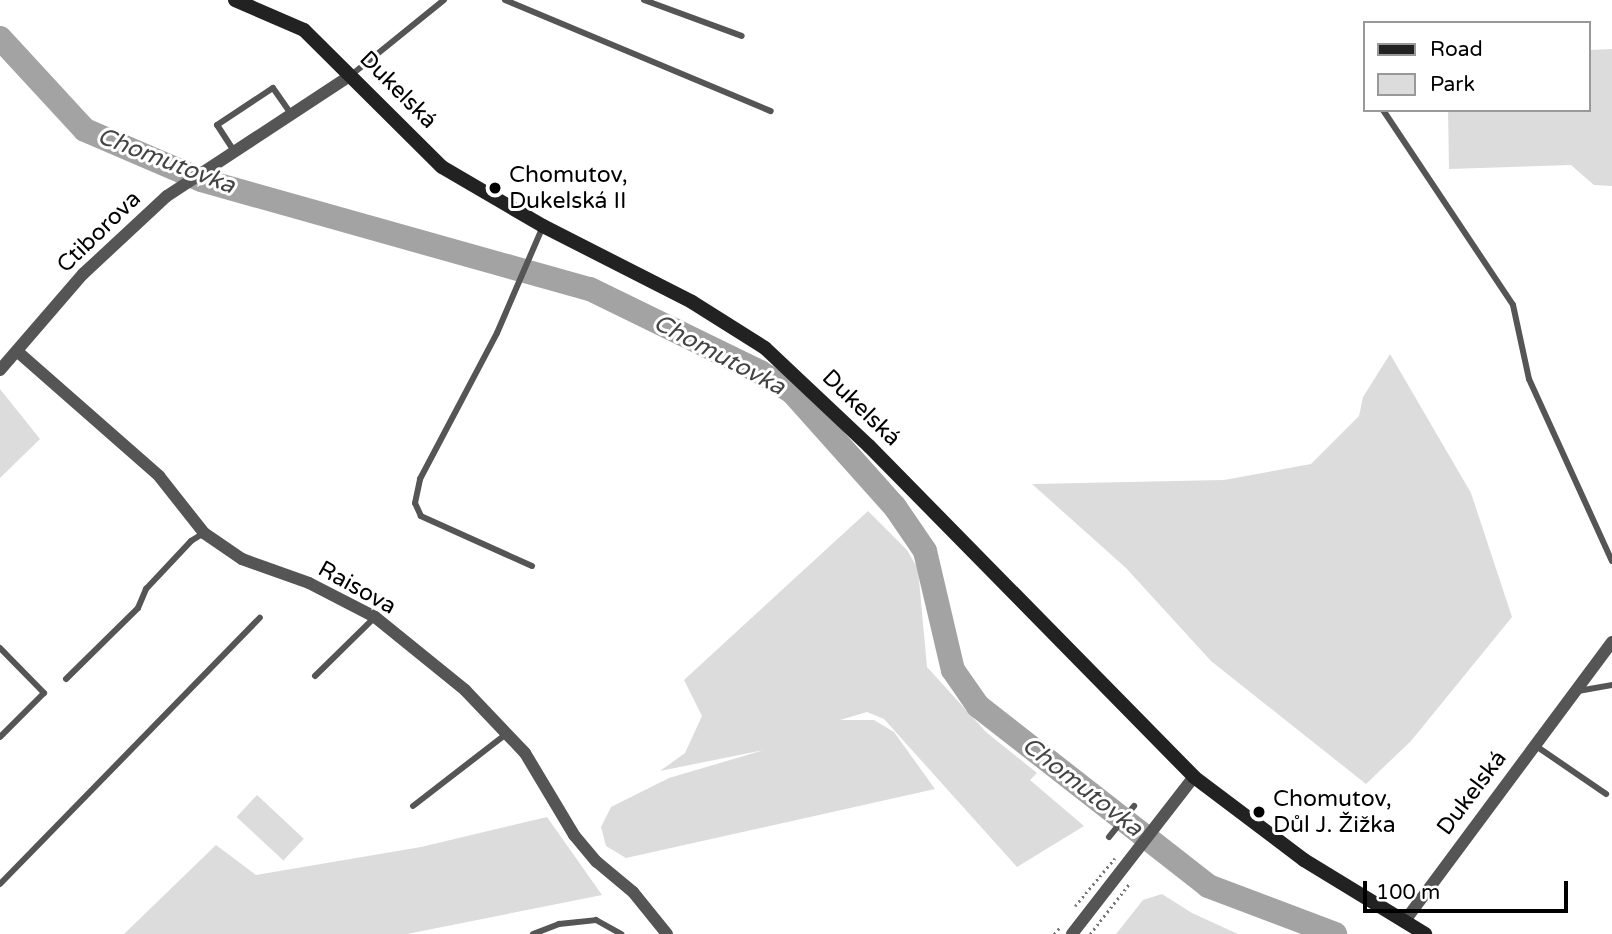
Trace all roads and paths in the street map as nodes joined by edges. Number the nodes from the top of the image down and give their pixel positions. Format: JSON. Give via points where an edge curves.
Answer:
{"nodes":[{"id":1,"x":235,"y":0,"type":"edge"},
{"id":2,"x":444,"y":0,"type":"edge"},
{"id":3,"x":505,"y":0,"type":"edge"},
{"id":4,"x":644,"y":0,"type":"edge"},
{"id":5,"x":742,"y":36,"type":"dead end"},
{"id":6,"x":351,"y":76,"type":"junction"},
{"id":7,"x":771,"y":111,"type":"dead end"},
{"id":8,"x":1384,"y":112,"type":"edge"},
{"id":9,"x":291,"y":114,"type":"junction"},
{"id":10,"x":234,"y":151,"type":"junction"},
{"id":11,"x":543,"y":226,"type":"junction"},
{"id":12,"x":18,"y":352,"type":"junction"},
{"id":13,"x":0,"y":370,"type":"edge"},
{"id":14,"x":204,"y":533,"type":"junction"},
{"id":15,"x":1612,"y":561,"type":"edge"},
{"id":16,"x":532,"y":566,"type":"dead end"},
{"id":17,"x":375,"y":617,"type":"junction"},
{"id":18,"x":260,"y":618,"type":"dead end"},
{"id":19,"x":1612,"y":642,"type":"edge"},
{"id":20,"x":0,"y":648,"type":"edge"},
{"id":21,"x":315,"y":676,"type":"dead end"},
{"id":22,"x":66,"y":679,"type":"dead end"},
{"id":23,"x":1608,"y":686,"type":"edge"},
{"id":24,"x":1576,"y":691,"type":"junction"},
{"id":25,"x":1612,"y":691,"type":"edge"},
{"id":26,"x":507,"y":733,"type":"junction"},
{"id":27,"x":0,"y":737,"type":"edge"},
{"id":28,"x":1535,"y":746,"type":"junction"},
{"id":29,"x":1194,"y":776,"type":"junction"},
{"id":30,"x":1606,"y":794,"type":"dead end"},
{"id":31,"x":413,"y":806,"type":"dead end"},
{"id":32,"x":1134,"y":806,"type":"dead end"},
{"id":33,"x":1109,"y":837,"type":"dead end"},
{"id":34,"x":1115,"y":858,"type":"dead end"},
{"id":35,"x":0,"y":884,"type":"edge"},
{"id":36,"x":1071,"y":913,"type":"dead end"},
{"id":37,"x":1404,"y":922,"type":"junction"},
{"id":38,"x":1062,"y":923,"type":"dead end"},
{"id":39,"x":533,"y":934,"type":"edge"},
{"id":40,"x":621,"y":934,"type":"edge"},
{"id":41,"x":667,"y":934,"type":"edge"},
{"id":42,"x":1054,"y":934,"type":"edge"},
{"id":43,"x":1072,"y":934,"type":"edge"},
{"id":44,"x":1425,"y":934,"type":"edge"}],
"edges":[{"from":1,"to":6,"type":"street","name":"Dukelská","via":[[304,30]]},
{"from":2,"to":6,"type":"lane"},
{"from":3,"to":7,"type":"lane"},
{"from":4,"to":5,"type":"lane"},
{"from":6,"to":9,"type":"street","name":"Ctiborova"},
{"from":6,"to":11,"type":"street","name":"Dukelská","via":[[442,167]]},
{"from":8,"to":15,"type":"lane","via":[[1513,305],[1529,379]]},
{"from":9,"to":10,"type":"street","name":"Ctiborova"},
{"from":9,"to":10,"type":"lane","via":[[273,88],[262,95],[217,125]]},
{"from":10,"to":12,"type":"street","name":"Ctiborova","via":[[167,196],[83,274]]},
{"from":11,"to":16,"type":"lane","via":[[497,333],[420,479],[415,503],[421,516]]},
{"from":11,"to":29,"type":"street","name":"Dukelská","via":[[692,302],[765,348],[869,446]]},
{"from":12,"to":13,"type":"street","name":"Ctiborova"},
{"from":12,"to":14,"type":"street","name":"Raisova","via":[[159,476]]},
{"from":14,"to":17,"type":"street","name":"Raisova","via":[[242,559],[309,583]]},
{"from":14,"to":22,"type":"lane","via":[[191,541],[146,589],[138,608]]},
{"from":17,"to":21,"type":"lane"},
{"from":17,"to":26,"type":"street","name":"Raisova","via":[[465,690]]},
{"from":18,"to":35,"type":"lane"},
{"from":19,"to":24,"type":"street","name":"Dukelská"},
{"from":20,"to":27,"type":"lane","via":[[44,694]]},
{"from":23,"to":24,"type":"lane"},
{"from":23,"to":25,"type":"lane"},
{"from":24,"to":28,"type":"street","name":"Dukelská"},
{"from":26,"to":31,"type":"lane"},
{"from":26,"to":41,"type":"street","name":"Raisova","via":[[525,753],[574,835],[633,892]]},
{"from":28,"to":30,"type":"lane"},
{"from":28,"to":37,"type":"street","name":"Dukelská"},
{"from":29,"to":37,"type":"street","name":"Dukelská","via":[[1304,860]]},
{"from":29,"to":43,"type":"street"},
{"from":32,"to":33,"type":"lane"},
{"from":34,"to":36,"type":"path"},
{"from":37,"to":44,"type":"street","name":"Dukelská"},
{"from":38,"to":42,"type":"path"},
{"from":39,"to":40,"type":"lane","via":[[559,923],[596,920]]}]}
